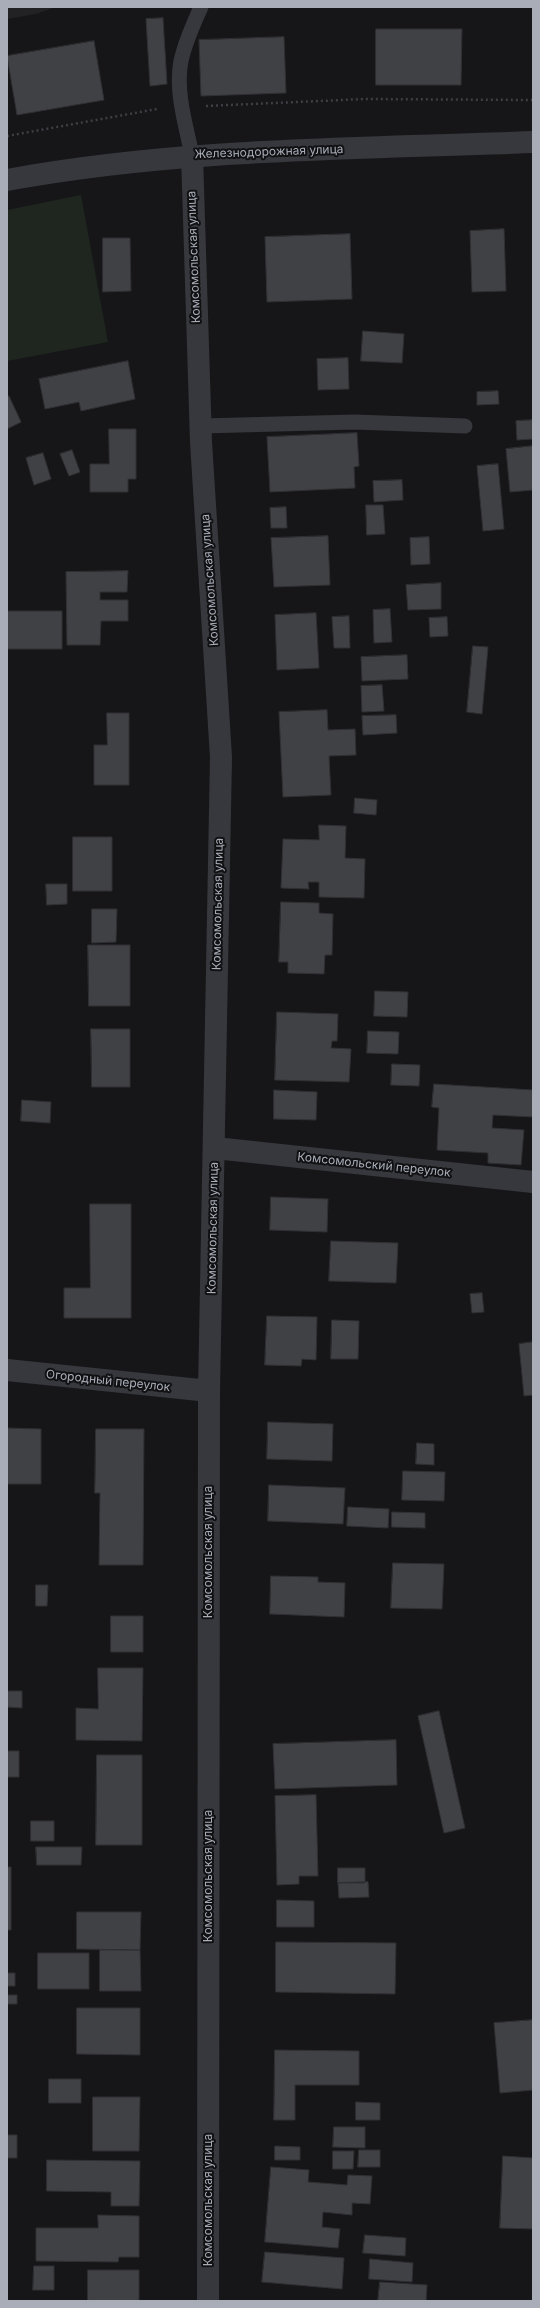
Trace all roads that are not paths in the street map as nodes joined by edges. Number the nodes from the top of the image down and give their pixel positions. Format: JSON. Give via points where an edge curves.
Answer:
{"nodes":[{"id":1,"x":202,"y":7,"type":"edge"},
{"id":2,"x":533,"y":142,"type":"edge"},
{"id":3,"x":192,"y":155,"type":"junction"},
{"id":4,"x":7,"y":180,"type":"edge"},
{"id":5,"x":201,"y":426,"type":"junction"},
{"id":6,"x":464,"y":426,"type":"dead end"},
{"id":7,"x":215,"y":1148,"type":"junction"},
{"id":8,"x":533,"y":1182,"type":"edge"},
{"id":9,"x":7,"y":1370,"type":"edge"},
{"id":10,"x":209,"y":1392,"type":"junction"},
{"id":11,"x":208,"y":2301,"type":"edge"}],
"edges":[{"from":1,"to":3,"type":"lane","via":[[189,32],[181,63],[183,107]]},
{"from":2,"to":3,"type":"street","name":"Железнодорожная улица"},
{"from":3,"to":4,"type":"street","name":"Железнодорожная улица","via":[[52,171]]},
{"from":3,"to":5,"type":"street","name":"Комсомольская улица"},
{"from":5,"to":6,"type":"lane","via":[[355,422]]},
{"from":5,"to":7,"type":"street","name":"Комсомольская улица","via":[[221,757]]},
{"from":7,"to":8,"type":"street","name":"Комсомольский переулок"},
{"from":7,"to":10,"type":"street","name":"Комсомольская улица"},
{"from":9,"to":10,"type":"street","name":"Огородный переулок"},
{"from":10,"to":11,"type":"street","name":"Комсомольская улица"}]}
